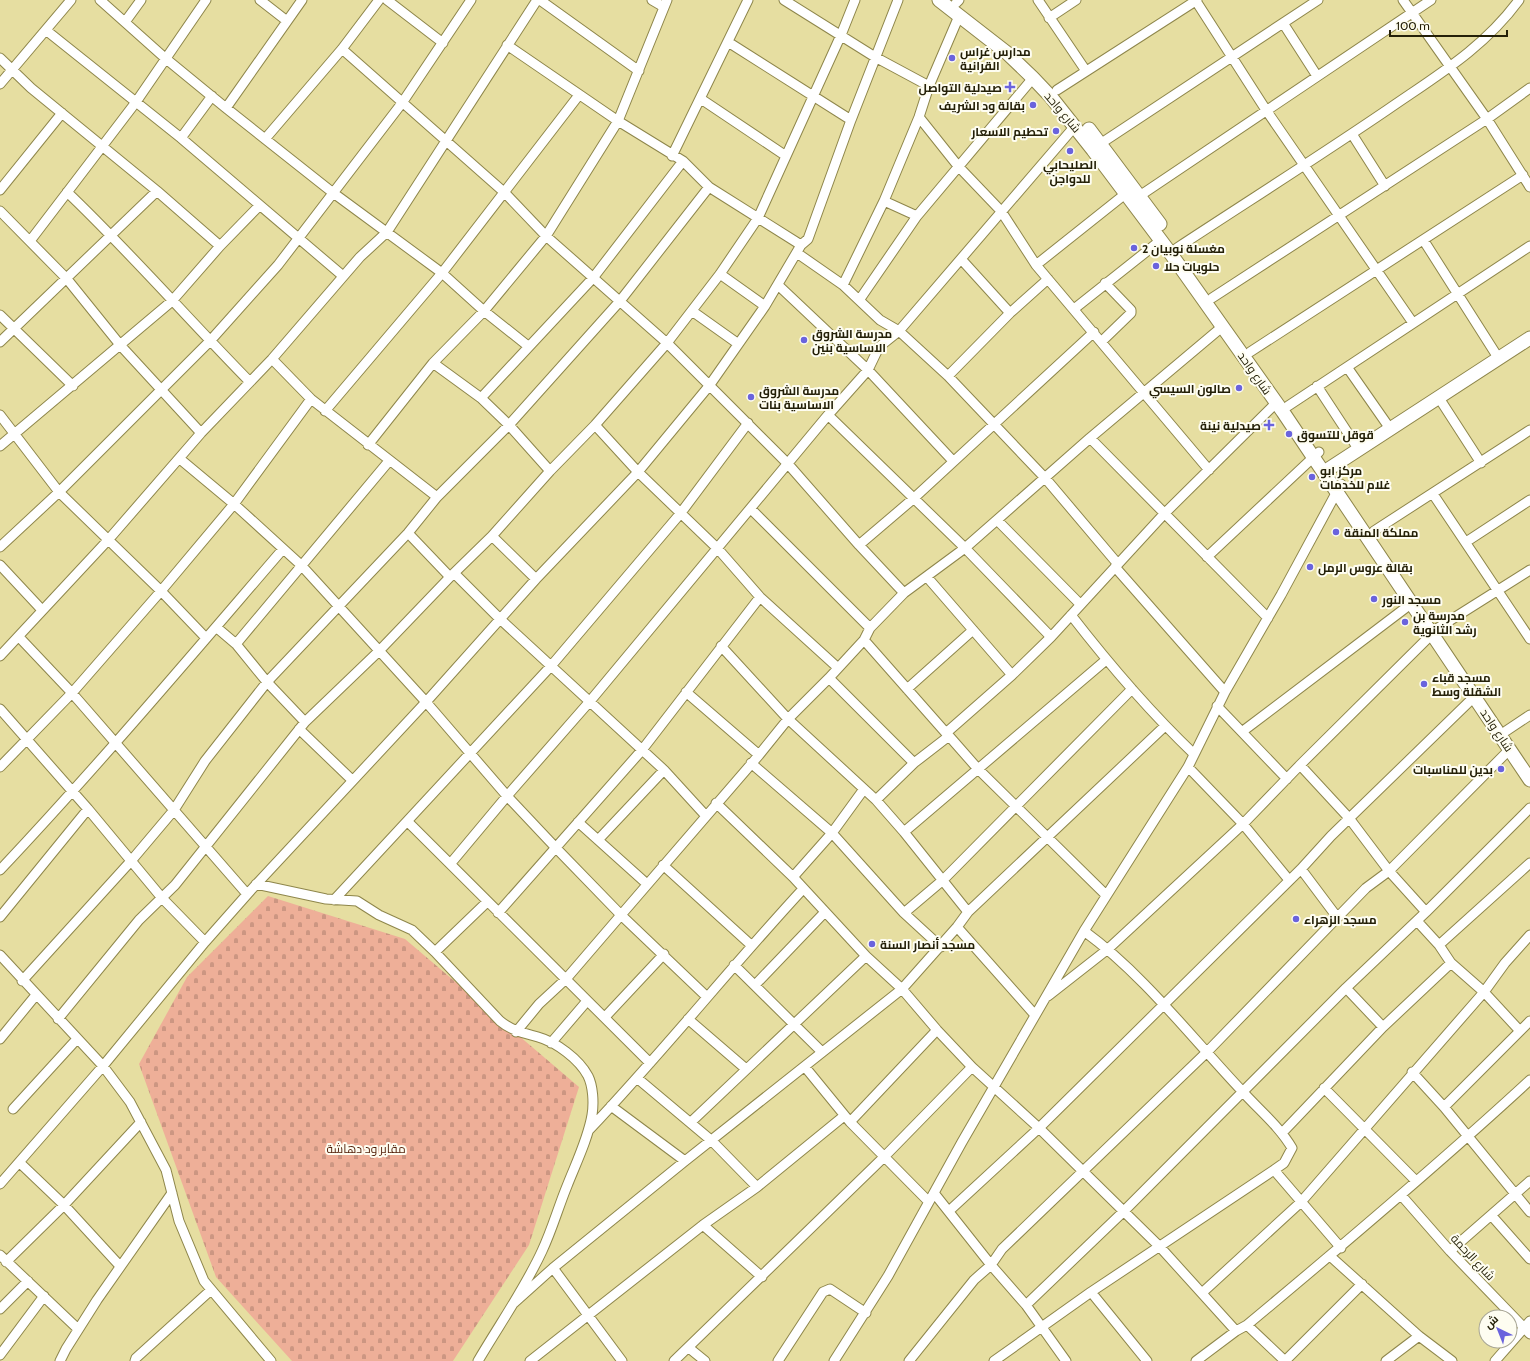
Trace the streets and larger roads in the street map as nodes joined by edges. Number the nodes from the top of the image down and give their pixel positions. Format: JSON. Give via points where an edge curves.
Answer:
{"nodes":[{"id":1,"x":71,"y":0,"type":"edge"},
{"id":2,"x":100,"y":0,"type":"edge"},
{"id":3,"x":141,"y":0,"type":"edge"},
{"id":4,"x":206,"y":0,"type":"edge"},
{"id":5,"x":260,"y":0,"type":"edge"},
{"id":6,"x":302,"y":0,"type":"edge"},
{"id":7,"x":379,"y":0,"type":"edge"},
{"id":8,"x":387,"y":0,"type":"edge"},
{"id":9,"x":471,"y":0,"type":"edge"},
{"id":10,"x":537,"y":0,"type":"edge"},
{"id":11,"x":540,"y":0,"type":"edge"},
{"id":12,"x":652,"y":0,"type":"edge"},
{"id":13,"x":748,"y":0,"type":"edge"},
{"id":14,"x":784,"y":0,"type":"edge"},
{"id":15,"x":855,"y":0,"type":"edge"},
{"id":16,"x":898,"y":0,"type":"edge"},
{"id":17,"x":939,"y":0,"type":"edge"},
{"id":18,"x":1038,"y":0,"type":"edge"},
{"id":19,"x":1076,"y":0,"type":"edge"},
{"id":20,"x":1197,"y":0,"type":"edge"},
{"id":21,"x":1318,"y":0,"type":"edge"},
{"id":22,"x":1403,"y":0,"type":"edge"},
{"id":23,"x":1432,"y":0,"type":"edge"},
{"id":24,"x":1519,"y":0,"type":"edge"},
{"id":25,"x":956,"y":1,"type":"edge"},
{"id":26,"x":666,"y":4,"type":"edge"},
{"id":27,"x":1412,"y":13,"type":"junction"},
{"id":28,"x":963,"y":15,"type":"junction"},
{"id":29,"x":1049,"y":18,"type":"junction"},
{"id":30,"x":286,"y":21,"type":"junction"},
{"id":31,"x":125,"y":22,"type":"junction"},
{"id":32,"x":1283,"y":23,"type":"junction"},
{"id":33,"x":47,"y":31,"type":"junction"},
{"id":34,"x":841,"y":35,"type":"junction"},
{"id":35,"x":443,"y":42,"type":"junction"},
{"id":36,"x":728,"y":42,"type":"junction"},
{"id":37,"x":507,"y":45,"type":"junction"},
{"id":38,"x":342,"y":49,"type":"junction"},
{"id":39,"x":875,"y":57,"type":"junction"},
{"id":40,"x":1233,"y":57,"type":"junction"},
{"id":41,"x":0,"y":58,"type":"edge"},
{"id":42,"x":166,"y":58,"type":"junction"},
{"id":43,"x":1450,"y":67,"type":"junction"},
{"id":44,"x":11,"y":70,"type":"junction"},
{"id":45,"x":639,"y":71,"type":"junction"},
{"id":46,"x":1086,"y":71,"type":"junction"},
{"id":47,"x":1317,"y":76,"type":"junction"},
{"id":48,"x":1033,"y":78,"type":"junction"},
{"id":49,"x":0,"y":84,"type":"edge"},
{"id":50,"x":929,"y":86,"type":"junction"},
{"id":51,"x":1530,"y":88,"type":"edge"},
{"id":52,"x":1057,"y":90,"type":"junction"},
{"id":53,"x":579,"y":95,"type":"junction"},
{"id":54,"x":212,"y":96,"type":"junction"},
{"id":55,"x":813,"y":97,"type":"junction"},
{"id":56,"x":701,"y":99,"type":"junction"},
{"id":57,"x":136,"y":102,"type":"junction"},
{"id":58,"x":402,"y":103,"type":"junction"},
{"id":59,"x":226,"y":108,"type":"junction"},
{"id":60,"x":1266,"y":110,"type":"junction"},
{"id":61,"x":62,"y":113,"type":"junction"},
{"id":62,"x":919,"y":118,"type":"junction"},
{"id":63,"x":1487,"y":119,"type":"junction"},
{"id":64,"x":851,"y":120,"type":"junction"},
{"id":65,"x":618,"y":121,"type":"junction"},
{"id":66,"x":1075,"y":126,"type":"junction"},
{"id":67,"x":1352,"y":134,"type":"junction"},
{"id":68,"x":181,"y":138,"type":"junction"},
{"id":69,"x":265,"y":139,"type":"junction"},
{"id":70,"x":447,"y":141,"type":"junction"},
{"id":71,"x":1100,"y":144,"type":"junction"},
{"id":72,"x":100,"y":146,"type":"junction"},
{"id":73,"x":672,"y":156,"type":"junction"},
{"id":74,"x":786,"y":156,"type":"junction"},
{"id":75,"x":683,"y":161,"type":"junction"},
{"id":76,"x":1303,"y":165,"type":"junction"},
{"id":77,"x":958,"y":166,"type":"junction"},
{"id":78,"x":1523,"y":175,"type":"junction"},
{"id":79,"x":1385,"y":186,"type":"junction"},
{"id":80,"x":1530,"y":186,"type":"edge"},
{"id":81,"x":709,"y":187,"type":"junction"},
{"id":82,"x":0,"y":190,"type":"edge"},
{"id":83,"x":157,"y":191,"type":"junction"},
{"id":84,"x":67,"y":192,"type":"junction"},
{"id":85,"x":332,"y":192,"type":"junction"},
{"id":86,"x":505,"y":193,"type":"junction"},
{"id":87,"x":1133,"y":194,"type":"junction"},
{"id":88,"x":884,"y":200,"type":"junction"},
{"id":89,"x":259,"y":206,"type":"junction"},
{"id":90,"x":0,"y":211,"type":"edge"},
{"id":91,"x":1001,"y":211,"type":"junction"},
{"id":92,"x":917,"y":216,"type":"junction"},
{"id":93,"x":1339,"y":217,"type":"junction"},
{"id":94,"x":758,"y":218,"type":"junction"},
{"id":95,"x":387,"y":232,"type":"junction"},
{"id":96,"x":113,"y":236,"type":"junction"},
{"id":97,"x":546,"y":236,"type":"junction"},
{"id":98,"x":298,"y":240,"type":"junction"},
{"id":99,"x":1161,"y":240,"type":"junction"},
{"id":100,"x":30,"y":241,"type":"junction"},
{"id":101,"x":1424,"y":241,"type":"junction"},
{"id":102,"x":220,"y":246,"type":"junction"},
{"id":103,"x":1530,"y":246,"type":"edge"},
{"id":104,"x":1177,"y":248,"type":"junction"},
{"id":105,"x":799,"y":249,"type":"junction"},
{"id":106,"x":961,"y":259,"type":"junction"},
{"id":107,"x":1036,"y":265,"type":"junction"},
{"id":108,"x":1377,"y":271,"type":"junction"},
{"id":109,"x":442,"y":273,"type":"junction"},
{"id":110,"x":720,"y":274,"type":"junction"},
{"id":111,"x":343,"y":276,"type":"junction"},
{"id":112,"x":593,"y":278,"type":"junction"},
{"id":113,"x":67,"y":279,"type":"junction"},
{"id":114,"x":1048,"y":279,"type":"junction"},
{"id":115,"x":844,"y":284,"type":"junction"},
{"id":116,"x":1105,"y":284,"type":"junction"},
{"id":117,"x":778,"y":285,"type":"junction"},
{"id":118,"x":1457,"y":294,"type":"junction"},
{"id":119,"x":1212,"y":298,"type":"junction"},
{"id":120,"x":860,"y":299,"type":"junction"},
{"id":121,"x":172,"y":301,"type":"junction"},
{"id":122,"x":620,"y":301,"type":"junction"},
{"id":123,"x":765,"y":306,"type":"junction"},
{"id":124,"x":1074,"y":309,"type":"junction"},
{"id":125,"x":484,"y":311,"type":"junction"},
{"id":126,"x":692,"y":311,"type":"junction"},
{"id":127,"x":1010,"y":313,"type":"junction"},
{"id":128,"x":1218,"y":313,"type":"junction"},
{"id":129,"x":0,"y":315,"type":"edge"},
{"id":130,"x":1413,"y":323,"type":"junction"},
{"id":131,"x":1222,"y":327,"type":"junction"},
{"id":132,"x":14,"y":328,"type":"junction"},
{"id":133,"x":899,"y":331,"type":"junction"},
{"id":134,"x":1094,"y":332,"type":"junction"},
{"id":135,"x":1530,"y":338,"type":"edge"},
{"id":136,"x":210,"y":341,"type":"junction"},
{"id":137,"x":0,"y":342,"type":"edge"},
{"id":138,"x":1101,"y":342,"type":"junction"},
{"id":139,"x":667,"y":343,"type":"junction"},
{"id":140,"x":737,"y":343,"type":"junction"},
{"id":141,"x":121,"y":346,"type":"junction"},
{"id":142,"x":528,"y":346,"type":"junction"},
{"id":143,"x":1250,"y":352,"type":"junction"},
{"id":144,"x":272,"y":359,"type":"junction"},
{"id":145,"x":1499,"y":359,"type":"junction"},
{"id":146,"x":433,"y":363,"type":"junction"},
{"id":147,"x":1347,"y":367,"type":"junction"},
{"id":148,"x":868,"y":370,"type":"junction"},
{"id":149,"x":948,"y":376,"type":"junction"},
{"id":150,"x":250,"y":382,"type":"junction"},
{"id":151,"x":73,"y":386,"type":"junction"},
{"id":152,"x":709,"y":386,"type":"junction"},
{"id":153,"x":1317,"y":386,"type":"junction"},
{"id":154,"x":161,"y":390,"type":"junction"},
{"id":155,"x":1144,"y":394,"type":"junction"},
{"id":156,"x":481,"y":398,"type":"junction"},
{"id":157,"x":1440,"y":398,"type":"junction"},
{"id":158,"x":311,"y":399,"type":"junction"},
{"id":159,"x":1282,"y":404,"type":"junction"},
{"id":160,"x":325,"y":411,"type":"junction"},
{"id":161,"x":0,"y":415,"type":"edge"},
{"id":162,"x":828,"y":415,"type":"junction"},
{"id":163,"x":748,"y":423,"type":"junction"},
{"id":164,"x":993,"y":424,"type":"junction"},
{"id":165,"x":509,"y":425,"type":"junction"},
{"id":166,"x":595,"y":425,"type":"junction"},
{"id":167,"x":1391,"y":430,"type":"junction"},
{"id":168,"x":1530,"y":430,"type":"edge"},
{"id":169,"x":201,"y":433,"type":"junction"},
{"id":170,"x":15,"y":435,"type":"junction"},
{"id":171,"x":1090,"y":438,"type":"junction"},
{"id":172,"x":368,"y":445,"type":"junction"},
{"id":173,"x":0,"y":446,"type":"edge"},
{"id":174,"x":1359,"y":450,"type":"junction"},
{"id":175,"x":1316,"y":454,"type":"junction"},
{"id":176,"x":180,"y":459,"type":"junction"},
{"id":177,"x":389,"y":461,"type":"junction"},
{"id":178,"x":953,"y":461,"type":"junction"},
{"id":179,"x":1481,"y":463,"type":"junction"},
{"id":180,"x":788,"y":464,"type":"junction"},
{"id":181,"x":1209,"y":470,"type":"junction"},
{"id":182,"x":1327,"y":470,"type":"junction"},
{"id":183,"x":550,"y":471,"type":"junction"},
{"id":184,"x":638,"y":472,"type":"junction"},
{"id":185,"x":1046,"y":479,"type":"junction"},
{"id":186,"x":1339,"y":488,"type":"junction"},
{"id":187,"x":59,"y":492,"type":"junction"},
{"id":188,"x":1433,"y":494,"type":"junction"},
{"id":189,"x":437,"y":498,"type":"junction"},
{"id":190,"x":913,"y":499,"type":"junction"},
{"id":191,"x":1530,"y":500,"type":"edge"},
{"id":192,"x":234,"y":504,"type":"junction"},
{"id":193,"x":751,"y":509,"type":"junction"},
{"id":194,"x":680,"y":514,"type":"junction"},
{"id":195,"x":1164,"y":514,"type":"junction"},
{"id":196,"x":997,"y":520,"type":"junction"},
{"id":197,"x":1374,"y":531,"type":"junction"},
{"id":198,"x":408,"y":533,"type":"junction"},
{"id":199,"x":492,"y":536,"type":"junction"},
{"id":200,"x":109,"y":539,"type":"junction"},
{"id":201,"x":1466,"y":542,"type":"junction"},
{"id":202,"x":859,"y":545,"type":"junction"},
{"id":203,"x":0,"y":547,"type":"edge"},
{"id":204,"x":965,"y":548,"type":"junction"},
{"id":205,"x":283,"y":549,"type":"junction"},
{"id":206,"x":718,"y":549,"type":"junction"},
{"id":207,"x":1207,"y":556,"type":"junction"},
{"id":208,"x":0,"y":564,"type":"edge"},
{"id":209,"x":301,"y":565,"type":"junction"},
{"id":210,"x":1116,"y":565,"type":"junction"},
{"id":211,"x":1530,"y":570,"type":"edge"},
{"id":212,"x":452,"y":575,"type":"junction"},
{"id":213,"x":927,"y":576,"type":"junction"},
{"id":214,"x":536,"y":579,"type":"junction"},
{"id":215,"x":161,"y":591,"type":"junction"},
{"id":216,"x":1497,"y":591,"type":"junction"},
{"id":217,"x":904,"y":593,"type":"junction"},
{"id":218,"x":760,"y":597,"type":"junction"},
{"id":219,"x":1412,"y":603,"type":"junction"},
{"id":220,"x":1080,"y":604,"type":"junction"},
{"id":221,"x":339,"y":607,"type":"junction"},
{"id":222,"x":42,"y":610,"type":"junction"},
{"id":223,"x":1071,"y":615,"type":"junction"},
{"id":224,"x":1268,"y":618,"type":"junction"},
{"id":225,"x":500,"y":619,"type":"junction"},
{"id":226,"x":216,"y":627,"type":"junction"},
{"id":227,"x":870,"y":628,"type":"junction"},
{"id":228,"x":973,"y":630,"type":"junction"},
{"id":229,"x":1435,"y":631,"type":"junction"},
{"id":230,"x":1051,"y":637,"type":"junction"},
{"id":231,"x":19,"y":638,"type":"junction"},
{"id":232,"x":206,"y":638,"type":"junction"},
{"id":233,"x":1530,"y":638,"type":"edge"},
{"id":234,"x":864,"y":640,"type":"junction"},
{"id":235,"x":236,"y":644,"type":"junction"},
{"id":236,"x":721,"y":646,"type":"junction"},
{"id":237,"x":379,"y":652,"type":"junction"},
{"id":238,"x":0,"y":656,"type":"edge"},
{"id":239,"x":1106,"y":660,"type":"junction"},
{"id":240,"x":551,"y":666,"type":"junction"},
{"id":241,"x":837,"y":667,"type":"junction"},
{"id":242,"x":1464,"y":674,"type":"junction"},
{"id":243,"x":1012,"y":675,"type":"junction"},
{"id":244,"x":830,"y":678,"type":"junction"},
{"id":245,"x":267,"y":682,"type":"junction"},
{"id":246,"x":907,"y":689,"type":"junction"},
{"id":247,"x":1132,"y":689,"type":"junction"},
{"id":248,"x":686,"y":692,"type":"junction"},
{"id":249,"x":1225,"y":692,"type":"junction"},
{"id":250,"x":72,"y":693,"type":"junction"},
{"id":251,"x":1474,"y":697,"type":"junction"},
{"id":252,"x":591,"y":700,"type":"junction"},
{"id":253,"x":426,"y":702,"type":"junction"},
{"id":254,"x":1217,"y":706,"type":"junction"},
{"id":255,"x":0,"y":709,"type":"edge"},
{"id":256,"x":1530,"y":715,"type":"edge"},
{"id":257,"x":788,"y":718,"type":"junction"},
{"id":258,"x":305,"y":722,"type":"junction"},
{"id":259,"x":1165,"y":726,"type":"junction"},
{"id":260,"x":299,"y":730,"type":"junction"},
{"id":261,"x":1243,"y":731,"type":"junction"},
{"id":262,"x":1506,"y":731,"type":"junction"},
{"id":263,"x":947,"y":735,"type":"junction"},
{"id":264,"x":26,"y":739,"type":"junction"},
{"id":265,"x":114,"y":743,"type":"junction"},
{"id":266,"x":1510,"y":749,"type":"junction"},
{"id":267,"x":642,"y":750,"type":"junction"},
{"id":268,"x":472,"y":753,"type":"junction"},
{"id":269,"x":1194,"y":754,"type":"junction"},
{"id":270,"x":759,"y":755,"type":"junction"},
{"id":271,"x":751,"y":763,"type":"junction"},
{"id":272,"x":914,"y":763,"type":"junction"},
{"id":273,"x":1300,"y":765,"type":"junction"},
{"id":274,"x":0,"y":767,"type":"edge"},
{"id":275,"x":1188,"y":767,"type":"junction"},
{"id":276,"x":1530,"y":767,"type":"edge"},
{"id":277,"x":978,"y":769,"type":"junction"},
{"id":278,"x":664,"y":770,"type":"junction"},
{"id":279,"x":1287,"y":779,"type":"junction"},
{"id":280,"x":352,"y":780,"type":"junction"},
{"id":281,"x":1530,"y":780,"type":"edge"},
{"id":282,"x":864,"y":789,"type":"junction"},
{"id":283,"x":73,"y":792,"type":"junction"},
{"id":284,"x":507,"y":796,"type":"junction"},
{"id":285,"x":876,"y":800,"type":"junction"},
{"id":286,"x":716,"y":803,"type":"junction"},
{"id":287,"x":1016,"y":805,"type":"junction"},
{"id":288,"x":1530,"y":808,"type":"edge"},
{"id":289,"x":88,"y":809,"type":"junction"},
{"id":290,"x":174,"y":810,"type":"junction"},
{"id":291,"x":706,"y":816,"type":"junction"},
{"id":292,"x":1349,"y":818,"type":"junction"},
{"id":293,"x":408,"y":822,"type":"junction"},
{"id":294,"x":578,"y":822,"type":"junction"},
{"id":295,"x":1243,"y":824,"type":"junction"},
{"id":296,"x":904,"y":832,"type":"junction"},
{"id":297,"x":832,"y":834,"type":"junction"},
{"id":298,"x":1048,"y":837,"type":"junction"},
{"id":299,"x":598,"y":840,"type":"junction"},
{"id":300,"x":206,"y":848,"type":"junction"},
{"id":301,"x":556,"y":848,"type":"junction"},
{"id":302,"x":131,"y":861,"type":"junction"},
{"id":303,"x":450,"y":863,"type":"junction"},
{"id":304,"x":1530,"y":863,"type":"edge"},
{"id":305,"x":663,"y":865,"type":"junction"},
{"id":306,"x":1301,"y":869,"type":"junction"},
{"id":307,"x":0,"y":870,"type":"edge"},
{"id":308,"x":1389,"y":871,"type":"junction"},
{"id":309,"x":794,"y":878,"type":"junction"},
{"id":310,"x":943,"y":880,"type":"junction"},
{"id":311,"x":1289,"y":880,"type":"junction"},
{"id":312,"x":256,"y":884,"type":"junction"},
{"id":313,"x":647,"y":884,"type":"junction"},
{"id":314,"x":803,"y":889,"type":"junction"},
{"id":315,"x":247,"y":894,"type":"junction"},
{"id":316,"x":1106,"y":894,"type":"junction"},
{"id":317,"x":162,"y":898,"type":"junction"},
{"id":318,"x":334,"y":900,"type":"junction"},
{"id":319,"x":487,"y":902,"type":"junction"},
{"id":320,"x":825,"y":912,"type":"junction"},
{"id":321,"x":968,"y":912,"type":"junction"},
{"id":322,"x":1426,"y":912,"type":"junction"},
{"id":323,"x":498,"y":913,"type":"junction"},
{"id":324,"x":904,"y":913,"type":"junction"},
{"id":325,"x":622,"y":915,"type":"junction"},
{"id":326,"x":0,"y":917,"type":"edge"},
{"id":327,"x":1337,"y":917,"type":"junction"},
{"id":328,"x":1417,"y":920,"type":"junction"},
{"id":329,"x":957,"y":927,"type":"junction"},
{"id":330,"x":1084,"y":931,"type":"junction"},
{"id":331,"x":1530,"y":935,"type":"edge"},
{"id":332,"x":205,"y":942,"type":"junction"},
{"id":333,"x":751,"y":945,"type":"junction"},
{"id":334,"x":1439,"y":945,"type":"junction"},
{"id":335,"x":941,"y":947,"type":"junction"},
{"id":336,"x":1108,"y":949,"type":"junction"},
{"id":337,"x":435,"y":952,"type":"junction"},
{"id":338,"x":664,"y":954,"type":"junction"},
{"id":339,"x":866,"y":956,"type":"junction"},
{"id":340,"x":1,"y":959,"type":"edge"},
{"id":341,"x":1451,"y":962,"type":"junction"},
{"id":342,"x":734,"y":965,"type":"junction"},
{"id":343,"x":566,"y":979,"type":"junction"},
{"id":344,"x":22,"y":981,"type":"junction"},
{"id":345,"x":755,"y":985,"type":"junction"},
{"id":346,"x":1346,"y":988,"type":"junction"},
{"id":347,"x":902,"y":989,"type":"junction"},
{"id":348,"x":1484,"y":992,"type":"junction"},
{"id":349,"x":36,"y":995,"type":"junction"},
{"id":350,"x":707,"y":997,"type":"junction"},
{"id":351,"x":1044,"y":1000,"type":"junction"},
{"id":352,"x":588,"y":1001,"type":"junction"},
{"id":353,"x":1164,"y":1005,"type":"junction"},
{"id":354,"x":1035,"y":1015,"type":"junction"},
{"id":355,"x":605,"y":1017,"type":"junction"},
{"id":356,"x":58,"y":1019,"type":"junction"},
{"id":357,"x":688,"y":1019,"type":"junction"},
{"id":358,"x":1530,"y":1021,"type":"edge"},
{"id":359,"x":794,"y":1024,"type":"junction"},
{"id":360,"x":1383,"y":1026,"type":"junction"},
{"id":361,"x":937,"y":1030,"type":"junction"},
{"id":362,"x":1520,"y":1031,"type":"junction"},
{"id":363,"x":516,"y":1032,"type":"junction"},
{"id":364,"x":0,"y":1039,"type":"edge"},
{"id":365,"x":77,"y":1039,"type":"junction"},
{"id":366,"x":551,"y":1043,"type":"junction"},
{"id":367,"x":822,"y":1052,"type":"junction"},
{"id":368,"x":1207,"y":1052,"type":"junction"},
{"id":369,"x":650,"y":1063,"type":"junction"},
{"id":370,"x":103,"y":1066,"type":"junction"},
{"id":371,"x":805,"y":1066,"type":"junction"},
{"id":372,"x":972,"y":1068,"type":"junction"},
{"id":373,"x":746,"y":1069,"type":"junction"},
{"id":374,"x":1412,"y":1072,"type":"junction"},
{"id":375,"x":637,"y":1078,"type":"junction"},
{"id":376,"x":1530,"y":1080,"type":"edge"},
{"id":377,"x":995,"y":1087,"type":"junction"},
{"id":378,"x":1324,"y":1088,"type":"junction"},
{"id":379,"x":1242,"y":1092,"type":"junction"},
{"id":380,"x":611,"y":1106,"type":"junction"},
{"id":381,"x":1444,"y":1107,"type":"junction"},
{"id":382,"x":13,"y":1109,"type":"dead end"},
{"id":383,"x":847,"y":1119,"type":"junction"},
{"id":384,"x":141,"y":1122,"type":"junction"},
{"id":385,"x":691,"y":1122,"type":"junction"},
{"id":386,"x":1039,"y":1128,"type":"junction"},
{"id":387,"x":1364,"y":1128,"type":"junction"},
{"id":388,"x":588,"y":1131,"type":"junction"},
{"id":389,"x":1282,"y":1133,"type":"junction"},
{"id":390,"x":1469,"y":1137,"type":"junction"},
{"id":391,"x":712,"y":1141,"type":"junction"},
{"id":392,"x":884,"y":1157,"type":"junction"},
{"id":393,"x":685,"y":1161,"type":"junction"},
{"id":394,"x":20,"y":1163,"type":"junction"},
{"id":395,"x":1274,"y":1170,"type":"junction"},
{"id":396,"x":1084,"y":1171,"type":"junction"},
{"id":397,"x":1416,"y":1181,"type":"junction"},
{"id":398,"x":1530,"y":1181,"type":"edge"},
{"id":399,"x":0,"y":1184,"type":"edge"},
{"id":400,"x":757,"y":1187,"type":"junction"},
{"id":401,"x":172,"y":1193,"type":"junction"},
{"id":402,"x":934,"y":1193,"type":"junction"},
{"id":403,"x":1515,"y":1194,"type":"junction"},
{"id":404,"x":1401,"y":1195,"type":"junction"},
{"id":405,"x":929,"y":1202,"type":"junction"},
{"id":406,"x":1301,"y":1202,"type":"junction"},
{"id":407,"x":64,"y":1205,"type":"junction"},
{"id":408,"x":949,"y":1211,"type":"junction"},
{"id":409,"x":1123,"y":1212,"type":"junction"},
{"id":410,"x":1530,"y":1212,"type":"edge"},
{"id":411,"x":1491,"y":1215,"type":"junction"},
{"id":412,"x":703,"y":1224,"type":"junction"},
{"id":413,"x":1160,"y":1247,"type":"junction"},
{"id":414,"x":1341,"y":1248,"type":"junction"},
{"id":415,"x":1450,"y":1251,"type":"junction"},
{"id":416,"x":1330,"y":1256,"type":"junction"},
{"id":417,"x":3,"y":1258,"type":"edge"},
{"id":418,"x":1530,"y":1259,"type":"edge"},
{"id":419,"x":990,"y":1265,"type":"junction"},
{"id":420,"x":120,"y":1266,"type":"junction"},
{"id":421,"x":553,"y":1268,"type":"junction"},
{"id":422,"x":762,"y":1277,"type":"junction"},
{"id":423,"x":28,"y":1281,"type":"junction"},
{"id":424,"x":1362,"y":1284,"type":"junction"},
{"id":425,"x":211,"y":1290,"type":"junction"},
{"id":426,"x":1091,"y":1292,"type":"junction"},
{"id":427,"x":1202,"y":1292,"type":"junction"},
{"id":428,"x":44,"y":1296,"type":"junction"},
{"id":429,"x":514,"y":1303,"type":"junction"},
{"id":430,"x":1026,"y":1305,"type":"junction"},
{"id":431,"x":0,"y":1309,"type":"edge"},
{"id":432,"x":866,"y":1313,"type":"junction"},
{"id":433,"x":588,"y":1316,"type":"junction"},
{"id":434,"x":1247,"y":1325,"type":"junction"},
{"id":435,"x":1042,"y":1327,"type":"junction"},
{"id":436,"x":1528,"y":1328,"type":"edge"},
{"id":437,"x":78,"y":1329,"type":"junction"},
{"id":438,"x":1236,"y":1331,"type":"junction"},
{"id":439,"x":1419,"y":1336,"type":"junction"},
{"id":440,"x":689,"y":1348,"type":"junction"},
{"id":441,"x":0,"y":1355,"type":"edge"},
{"id":442,"x":61,"y":1361,"type":"edge"},
{"id":443,"x":135,"y":1361,"type":"edge"},
{"id":444,"x":271,"y":1361,"type":"edge"},
{"id":445,"x":478,"y":1361,"type":"edge"},
{"id":446,"x":530,"y":1361,"type":"edge"},
{"id":447,"x":622,"y":1361,"type":"edge"},
{"id":448,"x":674,"y":1361,"type":"edge"},
{"id":449,"x":705,"y":1361,"type":"edge"},
{"id":450,"x":778,"y":1361,"type":"edge"},
{"id":451,"x":834,"y":1361,"type":"edge"},
{"id":452,"x":909,"y":1361,"type":"edge"},
{"id":453,"x":994,"y":1361,"type":"edge"},
{"id":454,"x":1066,"y":1361,"type":"edge"},
{"id":455,"x":1146,"y":1361,"type":"edge"},
{"id":456,"x":1196,"y":1361,"type":"edge"},
{"id":457,"x":1285,"y":1361,"type":"edge"},
{"id":458,"x":1386,"y":1361,"type":"edge"},
{"id":459,"x":1452,"y":1361,"type":"edge"},
{"id":460,"x":1495,"y":1361,"type":"edge"}],
"edges":[{"from":1,"to":33,"type":"street"},
{"from":2,"to":31,"type":"street"},
{"from":3,"to":31,"type":"street"},
{"from":4,"to":42,"type":"street"},
{"from":5,"to":30,"type":"street"},
{"from":6,"to":30,"type":"street"},
{"from":7,"to":38,"type":"street"},
{"from":8,"to":35,"type":"street"},
{"from":9,"to":35,"type":"street"},
{"from":10,"to":37,"type":"street"},
{"from":11,"to":45,"type":"street"},
{"from":12,"to":26,"type":"street"},
{"from":13,"to":36,"type":"street"},
{"from":14,"to":34,"type":"street"},
{"from":15,"to":34,"type":"street"},
{"from":16,"to":39,"type":"street"},
{"from":17,"to":28,"type":"street","name":"شارع واحد"},
{"from":18,"to":29,"type":"street"},
{"from":19,"to":29,"type":"street"},
{"from":20,"to":40,"type":"street"},
{"from":20,"to":46,"type":"street"},
{"from":21,"to":32,"type":"street"},
{"from":22,"to":27,"type":"street"},
{"from":23,"to":27,"type":"street"},
{"from":24,"to":43,"type":"street","via":[[1494,31]]},
{"from":25,"to":28,"type":"street","name":"شارع واحد"},
{"from":26,"to":45,"type":"street"},
{"from":27,"to":43,"type":"street"},
{"from":27,"to":47,"type":"street"},
{"from":28,"to":48,"type":"street","name":"شارع واحد"},
{"from":28,"to":50,"type":"street"},
{"from":28,"to":52,"type":"street","name":"شارع واحد","via":[[1011,47]]},
{"from":29,"to":46,"type":"street"},
{"from":30,"to":59,"type":"street"},
{"from":31,"to":42,"type":"street"},
{"from":32,"to":40,"type":"street"},
{"from":32,"to":47,"type":"street"},
{"from":33,"to":44,"type":"street"},
{"from":33,"to":57,"type":"street"},
{"from":34,"to":39,"type":"street"},
{"from":34,"to":55,"type":"street"},
{"from":35,"to":58,"type":"street"},
{"from":36,"to":55,"type":"street"},
{"from":36,"to":56,"type":"street"},
{"from":37,"to":53,"type":"street"},
{"from":37,"to":70,"type":"street"},
{"from":38,"to":58,"type":"street"},
{"from":38,"to":69,"type":"street"},
{"from":39,"to":50,"type":"street"},
{"from":39,"to":64,"type":"street"},
{"from":40,"to":60,"type":"street"},
{"from":40,"to":71,"type":"street"},
{"from":41,"to":44,"type":"street"},
{"from":42,"to":54,"type":"street"},
{"from":42,"to":57,"type":"street"},
{"from":43,"to":63,"type":"street"},
{"from":43,"to":67,"type":"street"},
{"from":44,"to":49,"type":"street"},
{"from":44,"to":61,"type":"street"},
{"from":45,"to":65,"type":"street"},
{"from":46,"to":52,"type":"street"},
{"from":47,"to":60,"type":"street"},
{"from":48,"to":66,"type":"street","name":"شارع واحد"},
{"from":48,"to":77,"type":"street"},
{"from":50,"to":62,"type":"street"},
{"from":51,"to":63,"type":"street"},
{"from":52,"to":71,"type":"street","name":"شارع واحد"},
{"from":53,"to":65,"type":"street"},
{"from":53,"to":86,"type":"street"},
{"from":54,"to":59,"type":"street"},
{"from":54,"to":68,"type":"street"},
{"from":55,"to":64,"type":"street"},
{"from":55,"to":74,"type":"street"},
{"from":56,"to":73,"type":"street"},
{"from":56,"to":74,"type":"street"},
{"from":57,"to":68,"type":"street"},
{"from":57,"to":72,"type":"street"},
{"from":58,"to":70,"type":"street"},
{"from":58,"to":85,"type":"street"},
{"from":59,"to":69,"type":"street"},
{"from":60,"to":76,"type":"street"},
{"from":60,"to":87,"type":"street"},
{"from":61,"to":72,"type":"street"},
{"from":61,"to":82,"type":"street"},
{"from":62,"to":77,"type":"street"},
{"from":62,"to":88,"type":"street"},
{"from":63,"to":78,"type":"street"},
{"from":63,"to":79,"type":"street"},
{"from":64,"to":105,"type":"street","via":[[808,239]]},
{"from":65,"to":73,"type":"street"},
{"from":65,"to":97,"type":"street"},
{"from":66,"to":87,"type":"street","name":"شارع واحد"},
{"from":66,"to":91,"type":"street"},
{"from":67,"to":76,"type":"street"},
{"from":67,"to":79,"type":"street"},
{"from":68,"to":89,"type":"street"},
{"from":69,"to":85,"type":"street"},
{"from":70,"to":86,"type":"street"},
{"from":70,"to":95,"type":"street"},
{"from":71,"to":87,"type":"street","name":"شارع واحد"},
{"from":72,"to":83,"type":"street"},
{"from":72,"to":84,"type":"street"},
{"from":73,"to":75,"type":"street"},
{"from":74,"to":94,"type":"street"},
{"from":75,"to":81,"type":"street"},
{"from":75,"to":112,"type":"street"},
{"from":76,"to":93,"type":"street"},
{"from":76,"to":104,"type":"street"},
{"from":77,"to":91,"type":"street"},
{"from":77,"to":92,"type":"street"},
{"from":78,"to":80,"type":"street"},
{"from":78,"to":101,"type":"street"},
{"from":79,"to":93,"type":"street"},
{"from":81,"to":94,"type":"street"},
{"from":81,"to":122,"type":"street"},
{"from":83,"to":96,"type":"street"},
{"from":83,"to":102,"type":"street"},
{"from":84,"to":96,"type":"street"},
{"from":84,"to":100,"type":"street"},
{"from":85,"to":95,"type":"street"},
{"from":85,"to":98,"type":"street"},
{"from":86,"to":97,"type":"street"},
{"from":86,"to":109,"type":"street"},
{"from":87,"to":99,"type":"street","name":"شارع واحد"},
{"from":87,"to":104,"type":"street","name":"شارع واحد"},
{"from":87,"to":107,"type":"street"},
{"from":88,"to":92,"type":"street"},
{"from":88,"to":115,"type":"street"},
{"from":89,"to":98,"type":"street"},
{"from":89,"to":102,"type":"street"},
{"from":90,"to":100,"type":"street"},
{"from":91,"to":106,"type":"street"},
{"from":91,"to":107,"type":"street"},
{"from":92,"to":120,"type":"street"},
{"from":93,"to":108,"type":"street"},
{"from":93,"to":119,"type":"street"},
{"from":94,"to":105,"type":"street"},
{"from":94,"to":110,"type":"street"},
{"from":95,"to":109,"type":"street"},
{"from":95,"to":111,"type":"street"},
{"from":96,"to":113,"type":"street"},
{"from":96,"to":121,"type":"street"},
{"from":97,"to":112,"type":"street"},
{"from":97,"to":125,"type":"street"},
{"from":98,"to":111,"type":"street"},
{"from":98,"to":136,"type":"street"},
{"from":99,"to":116,"type":"street"},
{"from":99,"to":128,"type":"street","name":"شارع واحد"},
{"from":100,"to":113,"type":"street"},
{"from":101,"to":108,"type":"street"},
{"from":101,"to":118,"type":"street"},
{"from":102,"to":121,"type":"street"},
{"from":103,"to":118,"type":"street"},
{"from":104,"to":119,"type":"street","name":"شارع واحد"},
{"from":105,"to":115,"type":"street"},
{"from":105,"to":117,"type":"street"},
{"from":106,"to":127,"type":"street"},
{"from":106,"to":133,"type":"street"},
{"from":107,"to":114,"type":"street"},
{"from":108,"to":130,"type":"street"},
{"from":108,"to":143,"type":"street"},
{"from":109,"to":125,"type":"street"},
{"from":109,"to":160,"type":"street"},
{"from":110,"to":123,"type":"street"},
{"from":110,"to":126,"type":"street"},
{"from":111,"to":144,"type":"street"},
{"from":112,"to":122,"type":"street"},
{"from":112,"to":142,"type":"street"},
{"from":113,"to":132,"type":"street"},
{"from":113,"to":141,"type":"street"},
{"from":114,"to":124,"type":"street"},
{"from":114,"to":127,"type":"street"},
{"from":115,"to":120,"type":"street"},
{"from":116,"to":124,"type":"street"},
{"from":116,"to":138,"type":"street","via":[[1131,310],[1131,313]]},
{"from":117,"to":123,"type":"street"},
{"from":117,"to":148,"type":"street"},
{"from":118,"to":130,"type":"street"},
{"from":118,"to":145,"type":"street"},
{"from":119,"to":128,"type":"street","name":"شارع واحد"},
{"from":120,"to":133,"type":"street","via":[[880,320]]},
{"from":121,"to":136,"type":"street"},
{"from":121,"to":141,"type":"street"},
{"from":122,"to":139,"type":"street"},
{"from":122,"to":165,"type":"street"},
{"from":123,"to":140,"type":"street"},
{"from":124,"to":134,"type":"street"},
{"from":125,"to":142,"type":"street"},
{"from":125,"to":146,"type":"street"},
{"from":126,"to":139,"type":"street"},
{"from":126,"to":140,"type":"street"},
{"from":127,"to":149,"type":"street"},
{"from":128,"to":131,"type":"street","name":"شارع واحد"},
{"from":128,"to":143,"type":"street","name":"شارع واحد"},
{"from":129,"to":132,"type":"street"},
{"from":130,"to":147,"type":"street"},
{"from":131,"to":155,"type":"street"},
{"from":131,"to":159,"type":"street","name":"شارع واحد"},
{"from":132,"to":137,"type":"street"},
{"from":132,"to":151,"type":"street"},
{"from":133,"to":148,"type":"street","via":[[879,347]]},
{"from":133,"to":149,"type":"street"},
{"from":134,"to":138,"type":"street"},
{"from":134,"to":164,"type":"street"},
{"from":135,"to":145,"type":"street"},
{"from":136,"to":150,"type":"street"},
{"from":136,"to":154,"type":"street"},
{"from":138,"to":155,"type":"street"},
{"from":139,"to":152,"type":"street"},
{"from":139,"to":166,"type":"street"},
{"from":140,"to":152,"type":"street"},
{"from":141,"to":151,"type":"street"},
{"from":141,"to":154,"type":"street"},
{"from":142,"to":156,"type":"street"},
{"from":143,"to":159,"type":"street","name":"شارع واحد"},
{"from":144,"to":150,"type":"street"},
{"from":144,"to":158,"type":"street"},
{"from":145,"to":157,"type":"street"},
{"from":146,"to":156,"type":"street"},
{"from":146,"to":172,"type":"street"},
{"from":147,"to":153,"type":"street"},
{"from":147,"to":167,"type":"street"},
{"from":148,"to":162,"type":"street"},
{"from":148,"to":178,"type":"street"},
{"from":149,"to":164,"type":"street"},
{"from":150,"to":169,"type":"street"},
{"from":151,"to":170,"type":"street"},
{"from":152,"to":163,"type":"street"},
{"from":152,"to":184,"type":"street"},
{"from":153,"to":159,"type":"street"},
{"from":153,"to":174,"type":"street"},
{"from":154,"to":169,"type":"street"},
{"from":154,"to":187,"type":"street"},
{"from":155,"to":171,"type":"street"},
{"from":155,"to":181,"type":"street"},
{"from":156,"to":165,"type":"street"},
{"from":157,"to":167,"type":"street"},
{"from":157,"to":179,"type":"street"},
{"from":158,"to":160,"type":"street"},
{"from":158,"to":192,"type":"street"},
{"from":159,"to":175,"type":"street","name":"شارع واحد"},
{"from":159,"to":181,"type":"street"},
{"from":160,"to":172,"type":"street"},
{"from":161,"to":170,"type":"street"},
{"from":162,"to":180,"type":"street"},
{"from":162,"to":190,"type":"street"},
{"from":163,"to":180,"type":"street"},
{"from":163,"to":194,"type":"street"},
{"from":164,"to":178,"type":"street"},
{"from":164,"to":185,"type":"street"},
{"from":165,"to":183,"type":"street"},
{"from":165,"to":189,"type":"street"},
{"from":166,"to":183,"type":"street"},
{"from":166,"to":184,"type":"street"},
{"from":167,"to":174,"type":"street"},
{"from":168,"to":179,"type":"street"},
{"from":169,"to":176,"type":"street"},
{"from":170,"to":173,"type":"street"},
{"from":170,"to":187,"type":"street"},
{"from":171,"to":185,"type":"street"},
{"from":171,"to":195,"type":"street"},
{"from":172,"to":177,"type":"street"},
{"from":174,"to":182,"type":"street"},
{"from":175,"to":182,"type":"street","name":"شارع واحد"},
{"from":175,"to":207,"type":"street"},
{"from":176,"to":192,"type":"street"},
{"from":176,"to":200,"type":"street"},
{"from":177,"to":189,"type":"street"},
{"from":177,"to":209,"type":"street"},
{"from":178,"to":190,"type":"street"},
{"from":179,"to":188,"type":"street"},
{"from":180,"to":193,"type":"street"},
{"from":180,"to":202,"type":"street"},
{"from":181,"to":195,"type":"street"},
{"from":182,"to":186,"type":"street","name":"شارع واحد"},
{"from":183,"to":199,"type":"street"},
{"from":184,"to":194,"type":"street"},
{"from":184,"to":214,"type":"street"},
{"from":185,"to":196,"type":"street"},
{"from":185,"to":210,"type":"street"},
{"from":186,"to":197,"type":"street","name":"شارع واحد"},
{"from":186,"to":219,"type":"street","name":"شارع واحد"},
{"from":186,"to":224,"type":"street"},
{"from":187,"to":200,"type":"street"},
{"from":187,"to":203,"type":"street"},
{"from":188,"to":197,"type":"street"},
{"from":188,"to":201,"type":"street"},
{"from":189,"to":198,"type":"street"},
{"from":190,"to":202,"type":"street"},
{"from":190,"to":204,"type":"street"},
{"from":191,"to":201,"type":"street"},
{"from":192,"to":205,"type":"street"},
{"from":192,"to":215,"type":"street"},
{"from":193,"to":206,"type":"street"},
{"from":193,"to":227,"type":"street"},
{"from":194,"to":206,"type":"street"},
{"from":194,"to":240,"type":"street"},
{"from":195,"to":207,"type":"street"},
{"from":195,"to":210,"type":"street"},
{"from":196,"to":204,"type":"street"},
{"from":196,"to":220,"type":"street"},
{"from":197,"to":229,"type":"street","name":"شارع واحد"},
{"from":198,"to":212,"type":"street"},
{"from":198,"to":221,"type":"street"},
{"from":199,"to":212,"type":"street"},
{"from":199,"to":214,"type":"street"},
{"from":200,"to":215,"type":"street"},
{"from":200,"to":222,"type":"street"},
{"from":201,"to":216,"type":"street"},
{"from":202,"to":217,"type":"street"},
{"from":204,"to":213,"type":"street"},
{"from":204,"to":230,"type":"street"},
{"from":205,"to":209,"type":"street"},
{"from":205,"to":226,"type":"street"},
{"from":206,"to":218,"type":"street"},
{"from":206,"to":252,"type":"street"},
{"from":207,"to":224,"type":"street"},
{"from":208,"to":222,"type":"street"},
{"from":209,"to":221,"type":"street"},
{"from":209,"to":235,"type":"street"},
{"from":210,"to":220,"type":"street"},
{"from":210,"to":249,"type":"street"},
{"from":211,"to":216,"type":"street"},
{"from":212,"to":225,"type":"street"},
{"from":212,"to":237,"type":"street"},
{"from":213,"to":217,"type":"street"},
{"from":213,"to":228,"type":"street"},
{"from":214,"to":225,"type":"street"},
{"from":215,"to":232,"type":"street"},
{"from":215,"to":250,"type":"street"},
{"from":216,"to":229,"type":"street"},
{"from":216,"to":233,"type":"street"},
{"from":217,"to":227,"type":"street"},
{"from":218,"to":236,"type":"street"},
{"from":218,"to":241,"type":"street"},
{"from":219,"to":229,"type":"street","name":"شارع واحد"},
{"from":219,"to":261,"type":"street"},
{"from":220,"to":223,"type":"street"},
{"from":221,"to":237,"type":"street"},
{"from":221,"to":245,"type":"street"},
{"from":222,"to":231,"type":"street"},
{"from":223,"to":230,"type":"street"},
{"from":223,"to":239,"type":"street"},
{"from":224,"to":249,"type":"street"},
{"from":225,"to":240,"type":"street"},
{"from":225,"to":253,"type":"street"},
{"from":226,"to":232,"type":"street"},
{"from":226,"to":235,"type":"street"},
{"from":227,"to":234,"type":"street"},
{"from":228,"to":243,"type":"street"},
{"from":228,"to":246,"type":"street"},
{"from":229,"to":242,"type":"street","name":"شارع واحد"},
{"from":229,"to":273,"type":"street"},
{"from":230,"to":243,"type":"street"},
{"from":231,"to":238,"type":"street"},
{"from":231,"to":250,"type":"street"},
{"from":232,"to":265,"type":"street"},
{"from":234,"to":241,"type":"street"},
{"from":234,"to":246,"type":"street"},
{"from":235,"to":245,"type":"street"},
{"from":236,"to":248,"type":"street"},
{"from":236,"to":257,"type":"street"},
{"from":237,"to":253,"type":"street"},
{"from":237,"to":258,"type":"street"},
{"from":239,"to":247,"type":"street"},
{"from":239,"to":277,"type":"street"},
{"from":240,"to":252,"type":"street"},
{"from":240,"to":268,"type":"street"},
{"from":241,"to":244,"type":"street"},
{"from":242,"to":251,"type":"street","name":"شارع واحد"},
{"from":242,"to":262,"type":"street","name":"شارع واحد"},
{"from":243,"to":263,"type":"street"},
{"from":244,"to":257,"type":"street"},
{"from":244,"to":272,"type":"street"},
{"from":245,"to":258,"type":"street"},
{"from":245,"to":290,"type":"street","via":[[205,761]]},
{"from":246,"to":263,"type":"street"},
{"from":247,"to":259,"type":"street"},
{"from":247,"to":287,"type":"street"},
{"from":248,"to":267,"type":"street"},
{"from":248,"to":270,"type":"street"},
{"from":249,"to":254,"type":"street"},
{"from":250,"to":264,"type":"street"},
{"from":250,"to":265,"type":"street"},
{"from":251,"to":266,"type":"street","name":"شارع واحد"},
{"from":251,"to":292,"type":"street"},
{"from":252,"to":267,"type":"street"},
{"from":252,"to":284,"type":"street"},
{"from":253,"to":268,"type":"street"},
{"from":253,"to":280,"type":"street"},
{"from":254,"to":261,"type":"street"},
{"from":254,"to":269,"type":"street"},
{"from":255,"to":264,"type":"street"},
{"from":256,"to":262,"type":"street"},
{"from":257,"to":270,"type":"street"},
{"from":257,"to":282,"type":"street"},
{"from":258,"to":260,"type":"street"},
{"from":259,"to":269,"type":"street"},
{"from":259,"to":298,"type":"street"},
{"from":260,"to":280,"type":"street"},
{"from":260,"to":300,"type":"street"},
{"from":261,"to":279,"type":"street"},
{"from":262,"to":276,"type":"street","name":"شارع واحد"},
{"from":263,"to":272,"type":"street"},
{"from":263,"to":277,"type":"street"},
{"from":264,"to":274,"type":"street"},
{"from":264,"to":283,"type":"street"},
{"from":265,"to":283,"type":"street"},
{"from":265,"to":290,"type":"street"},
{"from":266,"to":281,"type":"street","name":"شارع واحد"},
{"from":266,"to":308,"type":"street"},
{"from":267,"to":278,"type":"street"},
{"from":267,"to":294,"type":"street"},
{"from":268,"to":284,"type":"street"},
{"from":268,"to":293,"type":"street"},
{"from":269,"to":275,"type":"street"},
{"from":270,"to":271,"type":"street"},
{"from":271,"to":286,"type":"street"},
{"from":271,"to":297,"type":"street"},
{"from":272,"to":285,"type":"street"},
{"from":273,"to":279,"type":"street"},
{"from":273,"to":292,"type":"street"},
{"from":275,"to":295,"type":"street"},
{"from":275,"to":316,"type":"street"},
{"from":277,"to":287,"type":"street"},
{"from":277,"to":296,"type":"street"},
{"from":278,"to":291,"type":"street"},
{"from":278,"to":299,"type":"street"},
{"from":279,"to":295,"type":"street"},
{"from":280,"to":312,"type":"street"},
{"from":282,"to":285,"type":"street"},
{"from":282,"to":297,"type":"street"},
{"from":283,"to":289,"type":"street"},
{"from":283,"to":307,"type":"street"},
{"from":284,"to":301,"type":"street"},
{"from":284,"to":303,"type":"street"},
{"from":285,"to":296,"type":"street"},
{"from":286,"to":291,"type":"street"},
{"from":286,"to":309,"type":"street"},
{"from":287,"to":298,"type":"street"},
{"from":287,"to":310,"type":"street"},
{"from":288,"to":322,"type":"street"},
{"from":289,"to":302,"type":"street"},
{"from":289,"to":326,"type":"street"},
{"from":290,"to":300,"type":"street"},
{"from":290,"to":302,"type":"street"},
{"from":291,"to":305,"type":"street"},
{"from":292,"to":306,"type":"street"},
{"from":292,"to":308,"type":"street"},
{"from":293,"to":303,"type":"street"},
{"from":293,"to":318,"type":"street"},
{"from":294,"to":299,"type":"street"},
{"from":294,"to":301,"type":"street"},
{"from":295,"to":311,"type":"street"},
{"from":295,"to":336,"type":"street"},
{"from":296,"to":310,"type":"street"},
{"from":297,"to":309,"type":"street"},
{"from":297,"to":324,"type":"street"},
{"from":298,"to":316,"type":"street"},
{"from":298,"to":321,"type":"street"},
{"from":299,"to":313,"type":"street"},
{"from":300,"to":315,"type":"street"},
{"from":300,"to":317,"type":"street"},
{"from":301,"to":323,"type":"street"},
{"from":301,"to":325,"type":"street"},
{"from":302,"to":317,"type":"street"},
{"from":302,"to":344,"type":"street"},
{"from":303,"to":319,"type":"street"},
{"from":304,"to":334,"type":"street"},
{"from":305,"to":313,"type":"street"},
{"from":305,"to":333,"type":"street"},
{"from":306,"to":311,"type":"street"},
{"from":306,"to":327,"type":"street"},
{"from":308,"to":322,"type":"street"},
{"from":308,"to":327,"type":"street","via":[[1366,888]]},
{"from":309,"to":314,"type":"street"},
{"from":310,"to":321,"type":"street"},
{"from":310,"to":324,"type":"street"},
{"from":311,"to":353,"type":"street"},
{"from":312,"to":315,"type":"street"},
{"from":312,"to":318,"type":"street"},
{"from":313,"to":325,"type":"street"},
{"from":314,"to":320,"type":"street"},
{"from":314,"to":333,"type":"street"},
{"from":315,"to":332,"type":"street"},
{"from":316,"to":330,"type":"street"},
{"from":317,"to":332,"type":"street"},
{"from":317,"to":356,"type":"street","via":[[138,920]]},
{"from":318,"to":337,"type":"street","via":[[357,901],[379,915],[414,931]]},
{"from":319,"to":323,"type":"street"},
{"from":319,"to":337,"type":"street"},
{"from":320,"to":339,"type":"street"},
{"from":320,"to":345,"type":"street"},
{"from":321,"to":329,"type":"street"},
{"from":322,"to":328,"type":"street"},
{"from":323,"to":343,"type":"street"},
{"from":324,"to":335,"type":"street"},
{"from":325,"to":338,"type":"street"},
{"from":325,"to":343,"type":"street"},
{"from":327,"to":368,"type":"street"},
{"from":328,"to":334,"type":"street"},
{"from":328,"to":346,"type":"street"},
{"from":329,"to":335,"type":"street"},
{"from":329,"to":354,"type":"street"},
{"from":330,"to":336,"type":"street"},
{"from":330,"to":351,"type":"street"},
{"from":331,"to":348,"type":"street"},
{"from":332,"to":370,"type":"street"},
{"from":333,"to":342,"type":"street"},
{"from":334,"to":341,"type":"street"},
{"from":335,"to":347,"type":"street"},
{"from":336,"to":351,"type":"street"},
{"from":336,"to":353,"type":"street"},
{"from":337,"to":363,"type":"street","via":[[500,1021]]},
{"from":338,"to":350,"type":"street"},
{"from":338,"to":355,"type":"street"},
{"from":339,"to":347,"type":"street"},
{"from":339,"to":359,"type":"street"},
{"from":340,"to":344,"type":"street"},
{"from":341,"to":348,"type":"street"},
{"from":341,"to":360,"type":"street"},
{"from":342,"to":345,"type":"street"},
{"from":342,"to":350,"type":"street"},
{"from":343,"to":352,"type":"street"},
{"from":343,"to":363,"type":"street","via":[[539,1004]]},
{"from":344,"to":349,"type":"street"},
{"from":345,"to":359,"type":"street"},
{"from":346,"to":360,"type":"street"},
{"from":346,"to":379,"type":"street"},
{"from":347,"to":361,"type":"street"},
{"from":347,"to":367,"type":"street"},
{"from":348,"to":362,"type":"street"},
{"from":348,"to":374,"type":"street"},
{"from":349,"to":356,"type":"street"},
{"from":349,"to":364,"type":"street"},
{"from":350,"to":357,"type":"street"},
{"from":351,"to":354,"type":"street"},
{"from":352,"to":355,"type":"street"},
{"from":352,"to":366,"type":"street"},
{"from":353,"to":368,"type":"street"},
{"from":353,"to":386,"type":"street"},
{"from":354,"to":377,"type":"street"},
{"from":355,"to":369,"type":"street"},
{"from":356,"to":365,"type":"street"},
{"from":357,"to":369,"type":"street"},
{"from":357,"to":373,"type":"street"},
{"from":358,"to":362,"type":"street"},
{"from":359,"to":367,"type":"street"},
{"from":359,"to":373,"type":"street"},
{"from":360,"to":378,"type":"street"},
{"from":361,"to":372,"type":"street"},
{"from":361,"to":383,"type":"street"},
{"from":362,"to":381,"type":"street"},
{"from":363,"to":366,"type":"street","via":[[539,1037]]},
{"from":365,"to":370,"type":"street"},
{"from":365,"to":382,"type":"street"},
{"from":366,"to":388,"type":"street","via":[[570,1057],[588,1076],[593,1102]]},
{"from":367,"to":371,"type":"street"},
{"from":368,"to":379,"type":"street"},
{"from":368,"to":396,"type":"street"},
{"from":369,"to":375,"type":"street"},
{"from":370,"to":384,"type":"street","via":[[130,1102]]},
{"from":370,"to":394,"type":"street"},
{"from":371,"to":383,"type":"street"},
{"from":371,"to":391,"type":"street"},
{"from":372,"to":377,"type":"street"},
{"from":372,"to":392,"type":"street"},
{"from":373,"to":385,"type":"street"},
{"from":374,"to":381,"type":"street"},
{"from":374,"to":387,"type":"street"},
{"from":375,"to":380,"type":"street"},
{"from":375,"to":385,"type":"street"},
{"from":376,"to":390,"type":"street"},
{"from":377,"to":386,"type":"street"},
{"from":377,"to":402,"type":"street"},
{"from":378,"to":387,"type":"street"},
{"from":378,"to":389,"type":"street"},
{"from":379,"to":389,"type":"street"},
{"from":379,"to":409,"type":"street"},
{"from":380,"to":388,"type":"street"},
{"from":380,"to":393,"type":"street"},
{"from":381,"to":390,"type":"street"},
{"from":383,"to":392,"type":"street"},
{"from":383,"to":400,"type":"street"},
{"from":384,"to":401,"type":"street","via":[[166,1170]]},
{"from":384,"to":407,"type":"street"},
{"from":385,"to":391,"type":"street"},
{"from":386,"to":396,"type":"street"},
{"from":386,"to":408,"type":"street"},
{"from":387,"to":397,"type":"street"},
{"from":387,"to":406,"type":"street"},
{"from":388,"to":429,"type":"street","via":[[542,1252]]},
{"from":389,"to":395,"type":"street","via":[[1292,1148],[1289,1156]]},
{"from":390,"to":397,"type":"street"},
{"from":390,"to":403,"type":"street"},
{"from":391,"to":393,"type":"street"},
{"from":391,"to":400,"type":"street"},
{"from":392,"to":405,"type":"street"},
{"from":392,"to":422,"type":"street"},
{"from":393,"to":421,"type":"street"},
{"from":394,"to":399,"type":"street"},
{"from":394,"to":407,"type":"street"},
{"from":395,"to":406,"type":"street"},
{"from":395,"to":413,"type":"street"},
{"from":396,"to":409,"type":"street"},
{"from":396,"to":419,"type":"street","via":[[1002,1249]]},
{"from":397,"to":404,"type":"street"},
{"from":398,"to":403,"type":"street"},
{"from":400,"to":412,"type":"street"},
{"from":401,"to":420,"type":"street"},
{"from":401,"to":425,"type":"street","via":[[179,1221],[202,1276]]},
{"from":402,"to":405,"type":"street"},
{"from":402,"to":408,"type":"street"},
{"from":403,"to":410,"type":"street"},
{"from":403,"to":411,"type":"street"},
{"from":404,"to":414,"type":"street"},
{"from":404,"to":415,"type":"street","name":"شارع الرحمة"},
{"from":405,"to":432,"type":"street"},
{"from":406,"to":414,"type":"street"},
{"from":406,"to":427,"type":"street"},
{"from":407,"to":417,"type":"street"},
{"from":407,"to":420,"type":"street"},
{"from":408,"to":419,"type":"street"},
{"from":409,"to":413,"type":"street"},
{"from":409,"to":430,"type":"street"},
{"from":411,"to":415,"type":"street"},
{"from":411,"to":418,"type":"street"},
{"from":412,"to":422,"type":"street"},
{"from":412,"to":433,"type":"street"},
{"from":413,"to":426,"type":"street"},
{"from":413,"to":427,"type":"street"},
{"from":414,"to":416,"type":"street"},
{"from":415,"to":436,"type":"street","name":"شارع الرحمة"},
{"from":416,"to":424,"type":"street"},
{"from":416,"to":434,"type":"street"},
{"from":417,"to":423,"type":"street"},
{"from":419,"to":430,"type":"street"},
{"from":419,"to":452,"type":"street","via":[[974,1280]]},
{"from":420,"to":437,"type":"street"},
{"from":421,"to":429,"type":"street"},
{"from":421,"to":433,"type":"street"},
{"from":422,"to":440,"type":"street"},
{"from":423,"to":428,"type":"street"},
{"from":423,"to":431,"type":"street"},
{"from":424,"to":439,"type":"street"},
{"from":424,"to":457,"type":"street"},
{"from":425,"to":443,"type":"street"},
{"from":425,"to":444,"type":"street"},
{"from":426,"to":435,"type":"street"},
{"from":426,"to":455,"type":"street"},
{"from":427,"to":438,"type":"street"},
{"from":428,"to":437,"type":"street"},
{"from":428,"to":441,"type":"street"},
{"from":429,"to":445,"type":"street"},
{"from":430,"to":435,"type":"street"},
{"from":432,"to":450,"type":"street","via":[[830,1289],[823,1292]]},
{"from":432,"to":451,"type":"street"},
{"from":433,"to":446,"type":"street"},
{"from":433,"to":447,"type":"street"},
{"from":434,"to":438,"type":"street"},
{"from":434,"to":457,"type":"street"},
{"from":435,"to":453,"type":"street"},
{"from":435,"to":454,"type":"street"},
{"from":436,"to":460,"type":"street"},
{"from":437,"to":442,"type":"street"},
{"from":438,"to":456,"type":"street"},
{"from":439,"to":458,"type":"street"},
{"from":439,"to":459,"type":"street"},
{"from":440,"to":448,"type":"street"},
{"from":440,"to":449,"type":"street"}]}
